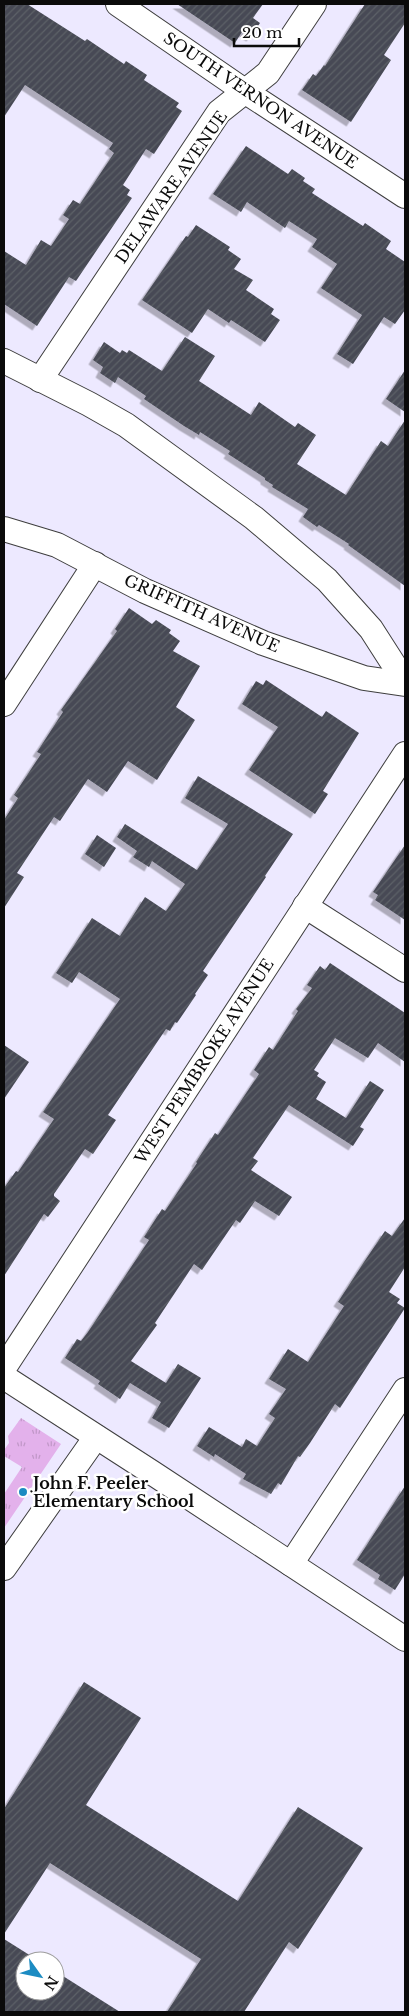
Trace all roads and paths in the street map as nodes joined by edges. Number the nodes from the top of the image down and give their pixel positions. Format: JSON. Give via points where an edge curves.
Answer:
{"nodes":[{"id":1,"x":118,"y":4,"type":"edge"},
{"id":2,"x":314,"y":4,"type":"edge"},
{"id":3,"x":246,"y":92,"type":"junction"},
{"id":4,"x":405,"y":196,"type":"edge"},
{"id":5,"x":4,"y":361,"type":"edge"},
{"id":6,"x":40,"y":380,"type":"junction"},
{"id":7,"x":4,"y":529,"type":"edge"},
{"id":8,"x":95,"y":564,"type":"junction"},
{"id":9,"x":405,"y":683,"type":"edge"},
{"id":10,"x":4,"y":704,"type":"edge"},
{"id":11,"x":405,"y":754,"type":"edge"},
{"id":12,"x":305,"y":906,"type":"junction"},
{"id":13,"x":405,"y":970,"type":"edge"},
{"id":14,"x":4,"y":1368,"type":"edge"},
{"id":15,"x":4,"y":1377,"type":"edge"},
{"id":16,"x":405,"y":1390,"type":"edge"},
{"id":17,"x":96,"y":1437,"type":"junction"},
{"id":18,"x":291,"y":1564,"type":"junction"},
{"id":19,"x":4,"y":1568,"type":"edge"},
{"id":20,"x":405,"y":1638,"type":"edge"}],
"edges":[{"from":1,"to":3,"type":"street","name":"SOUTH VERNON AVENUE"},
{"from":2,"to":3,"type":"street","name":"DELAWARE AVENUE","via":[[268,73]]},
{"from":3,"to":4,"type":"street","name":"SOUTH VERNON AVENUE"},
{"from":3,"to":6,"type":"street","name":"DELAWARE AVENUE","via":[[220,112]]},
{"from":5,"to":6,"type":"street"},
{"from":6,"to":9,"type":"street","via":[[126,425],[254,518],[328,580],[370,629]]},
{"from":7,"to":8,"type":"street","name":"GRIFFITH AVENUE","via":[[57,545]]},
{"from":8,"to":9,"type":"street","name":"GRIFFITH AVENUE","via":[[146,591],[263,643],[364,678]]},
{"from":8,"to":10,"type":"street"},
{"from":11,"to":12,"type":"street","name":"WEST PEMBROKE AVENUE"},
{"from":12,"to":13,"type":"street"},
{"from":12,"to":14,"type":"street","name":"WEST PEMBROKE AVENUE"},
{"from":15,"to":17,"type":"street"},
{"from":16,"to":18,"type":"street"},
{"from":17,"to":18,"type":"street"},
{"from":17,"to":19,"type":"street"},
{"from":18,"to":20,"type":"street"}]}
